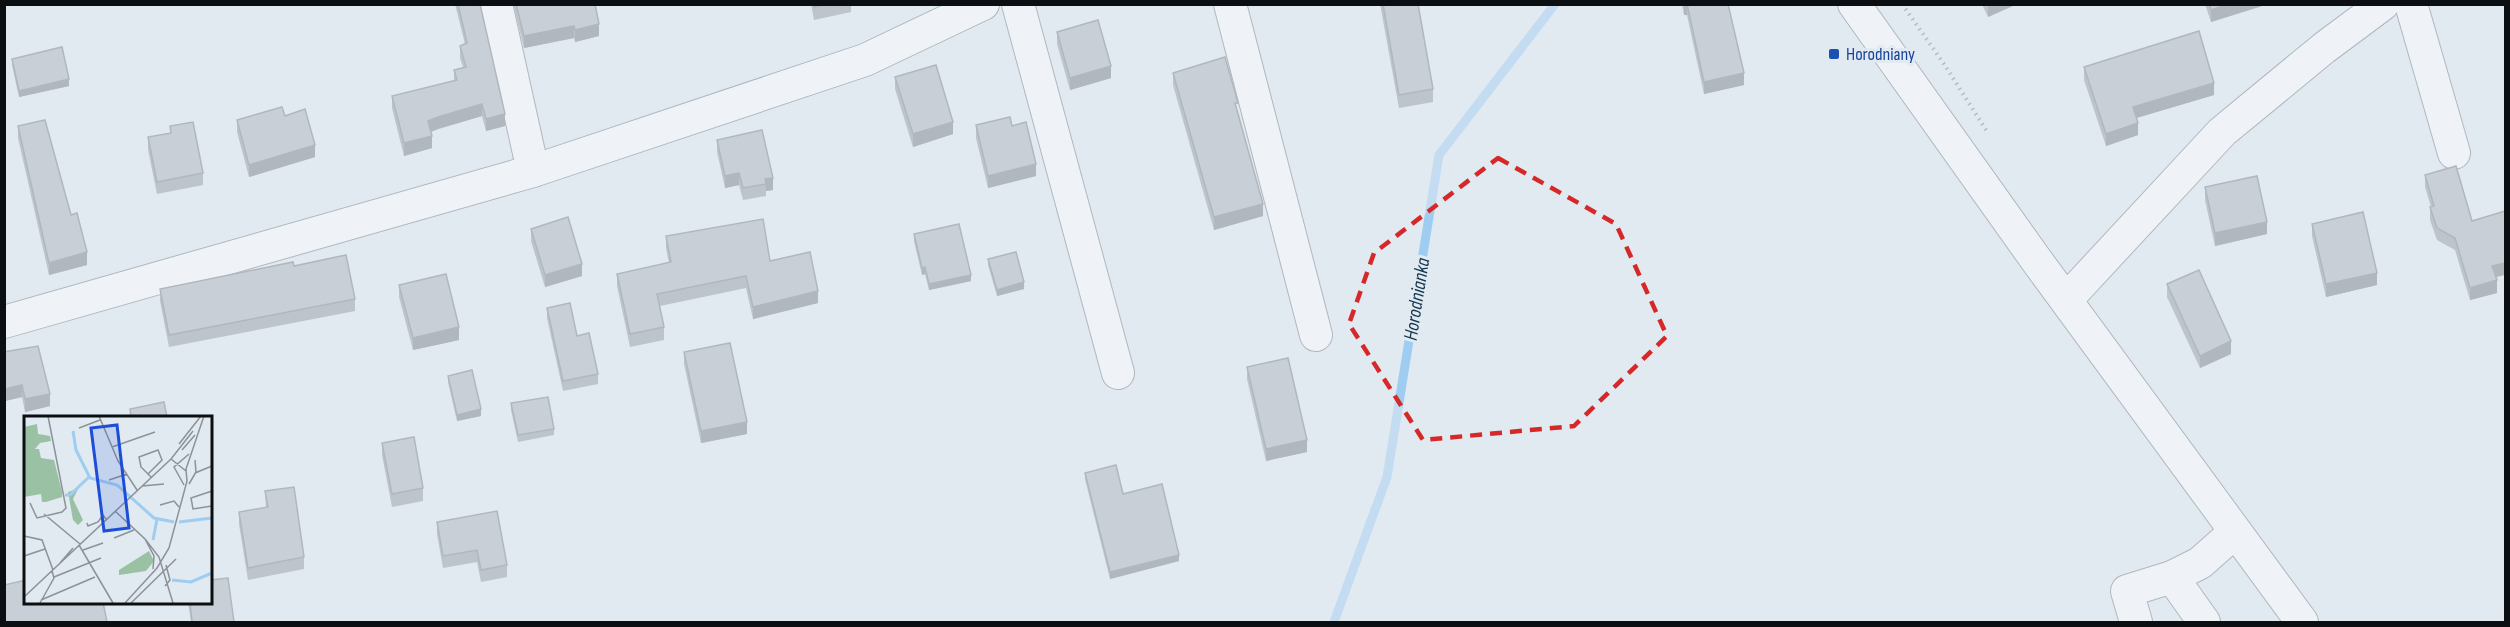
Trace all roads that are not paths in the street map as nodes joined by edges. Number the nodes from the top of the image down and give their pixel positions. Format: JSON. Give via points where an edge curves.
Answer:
{"nodes":[{"id":1,"x":496,"y":4,"type":"edge"},
{"id":2,"x":983,"y":4,"type":"edge"},
{"id":3,"x":1018,"y":4,"type":"edge"},
{"id":4,"x":1230,"y":4,"type":"edge"},
{"id":5,"x":1854,"y":4,"type":"edge"},
{"id":6,"x":2383,"y":4,"type":"edge"},
{"id":7,"x":2411,"y":4,"type":"edge"},
{"id":8,"x":2454,"y":153,"type":"dead end"},
{"id":9,"x":533,"y":171,"type":"junction"},
{"id":10,"x":2066,"y":300,"type":"junction"},
{"id":11,"x":4,"y":322,"type":"edge"},
{"id":12,"x":1316,"y":335,"type":"dead end"},
{"id":13,"x":1118,"y":373,"type":"dead end"},
{"id":14,"x":2235,"y":532,"type":"junction"},
{"id":15,"x":2172,"y":577,"type":"junction"},
{"id":16,"x":2136,"y":622,"type":"edge"},
{"id":17,"x":2204,"y":622,"type":"edge"},
{"id":18,"x":2302,"y":622,"type":"edge"}],
"edges":[{"from":1,"to":9,"type":"street"},
{"from":2,"to":9,"type":"street","via":[[865,60]]},
{"from":3,"to":13,"type":"street"},
{"from":4,"to":12,"type":"street"},
{"from":5,"to":10,"type":"street"},
{"from":6,"to":10,"type":"street","via":[[2222,132]]},
{"from":7,"to":8,"type":"street"},
{"from":9,"to":11,"type":"street"},
{"from":10,"to":14,"type":"street"},
{"from":14,"to":15,"type":"street","via":[[2200,563]]},
{"from":14,"to":18,"type":"street"},
{"from":15,"to":16,"type":"street","via":[[2127,591]]},
{"from":15,"to":17,"type":"street"}]}
